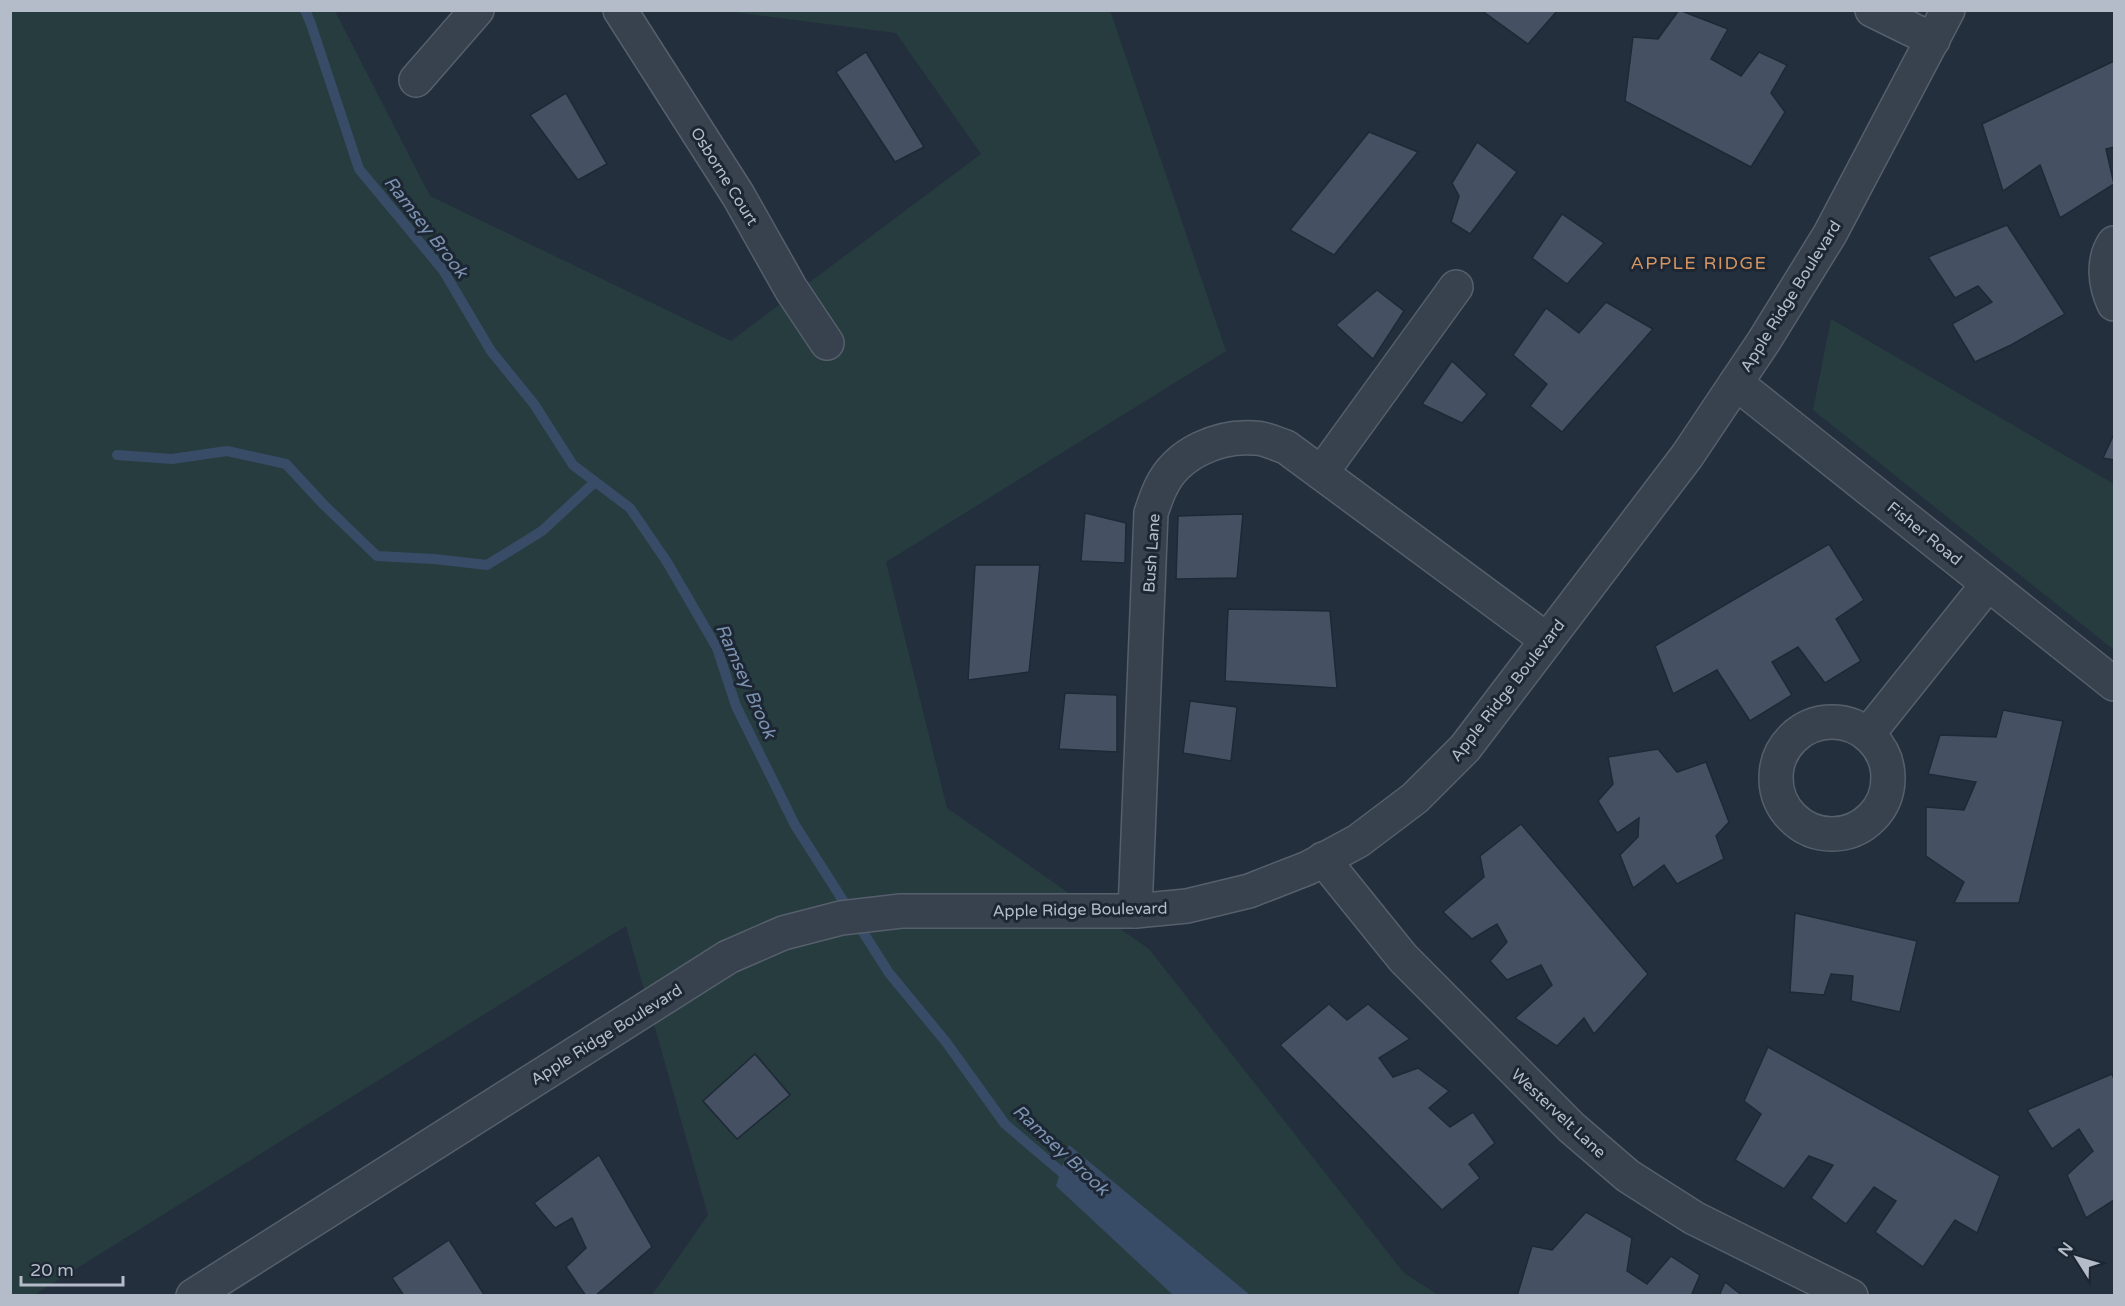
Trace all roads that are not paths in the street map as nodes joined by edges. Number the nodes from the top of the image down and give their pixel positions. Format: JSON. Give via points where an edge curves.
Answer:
{"nodes":[{"id":1,"x":477,"y":10,"type":"edge"},
{"id":2,"x":620,"y":10,"type":"edge"},
{"id":3,"x":1872,"y":10,"type":"edge"},
{"id":4,"x":1948,"y":10,"type":"edge"},
{"id":5,"x":1933,"y":40,"type":"junction"},
{"id":6,"x":416,"y":80,"type":"dead end"},
{"id":7,"x":2115,"y":243,"type":"edge"},
{"id":8,"x":1456,"y":287,"type":"dead end"},
{"id":9,"x":2115,"y":304,"type":"edge"},
{"id":10,"x":827,"y":343,"type":"dead end"},
{"id":11,"x":1736,"y":383,"type":"junction"},
{"id":12,"x":1322,"y":472,"type":"junction"},
{"id":13,"x":1988,"y":584,"type":"junction"},
{"id":14,"x":1547,"y":640,"type":"junction"},
{"id":15,"x":2115,"y":684,"type":"edge"},
{"id":16,"x":1868,"y":734,"type":"dead end"},
{"id":17,"x":1323,"y":859,"type":"junction"},
{"id":18,"x":1136,"y":910,"type":"junction"},
{"id":19,"x":193,"y":1296,"type":"edge"},
{"id":20,"x":1851,"y":1296,"type":"edge"}],
"edges":[{"from":1,"to":6,"type":"street"},
{"from":2,"to":10,"type":"street","name":"Osborne Court"},
{"from":3,"to":5,"type":"street"},
{"from":4,"to":5,"type":"street","name":"Apple Ridge Boulevard"},
{"from":5,"to":11,"type":"street","name":"Apple Ridge Boulevard","via":[[1830,234]]},
{"from":7,"to":9,"type":"street","via":[[2106,269],[2107,290]]},
{"from":8,"to":12,"type":"street"},
{"from":11,"to":13,"type":"street","name":"Fisher Road"},
{"from":11,"to":14,"type":"street","name":"Apple Ridge Boulevard","via":[[1687,456]]},
{"from":12,"to":14,"type":"street","name":"Bush Lane"},
{"from":12,"to":18,"type":"street","name":"Bush Lane","via":[[1286,447],[1256,438],[1226,439],[1202,447],[1179,463],[1162,485],[1151,513]]},
{"from":13,"to":15,"type":"street","name":"Fisher Road"},
{"from":13,"to":16,"type":"street"},
{"from":14,"to":17,"type":"street","name":"Apple Ridge Boulevard","via":[[1464,748],[1415,798],[1358,841]]},
{"from":17,"to":18,"type":"street","name":"Apple Ridge Boulevard","via":[[1249,891],[1187,906]]},
{"from":17,"to":20,"type":"street","name":"Westervelt Lane","via":[[1403,958],[1571,1127],[1628,1176],[1694,1218]]},
{"from":18,"to":19,"type":"street","name":"Apple Ridge Boulevard","via":[[901,911],[841,918],[783,933],[728,957]]}]}
